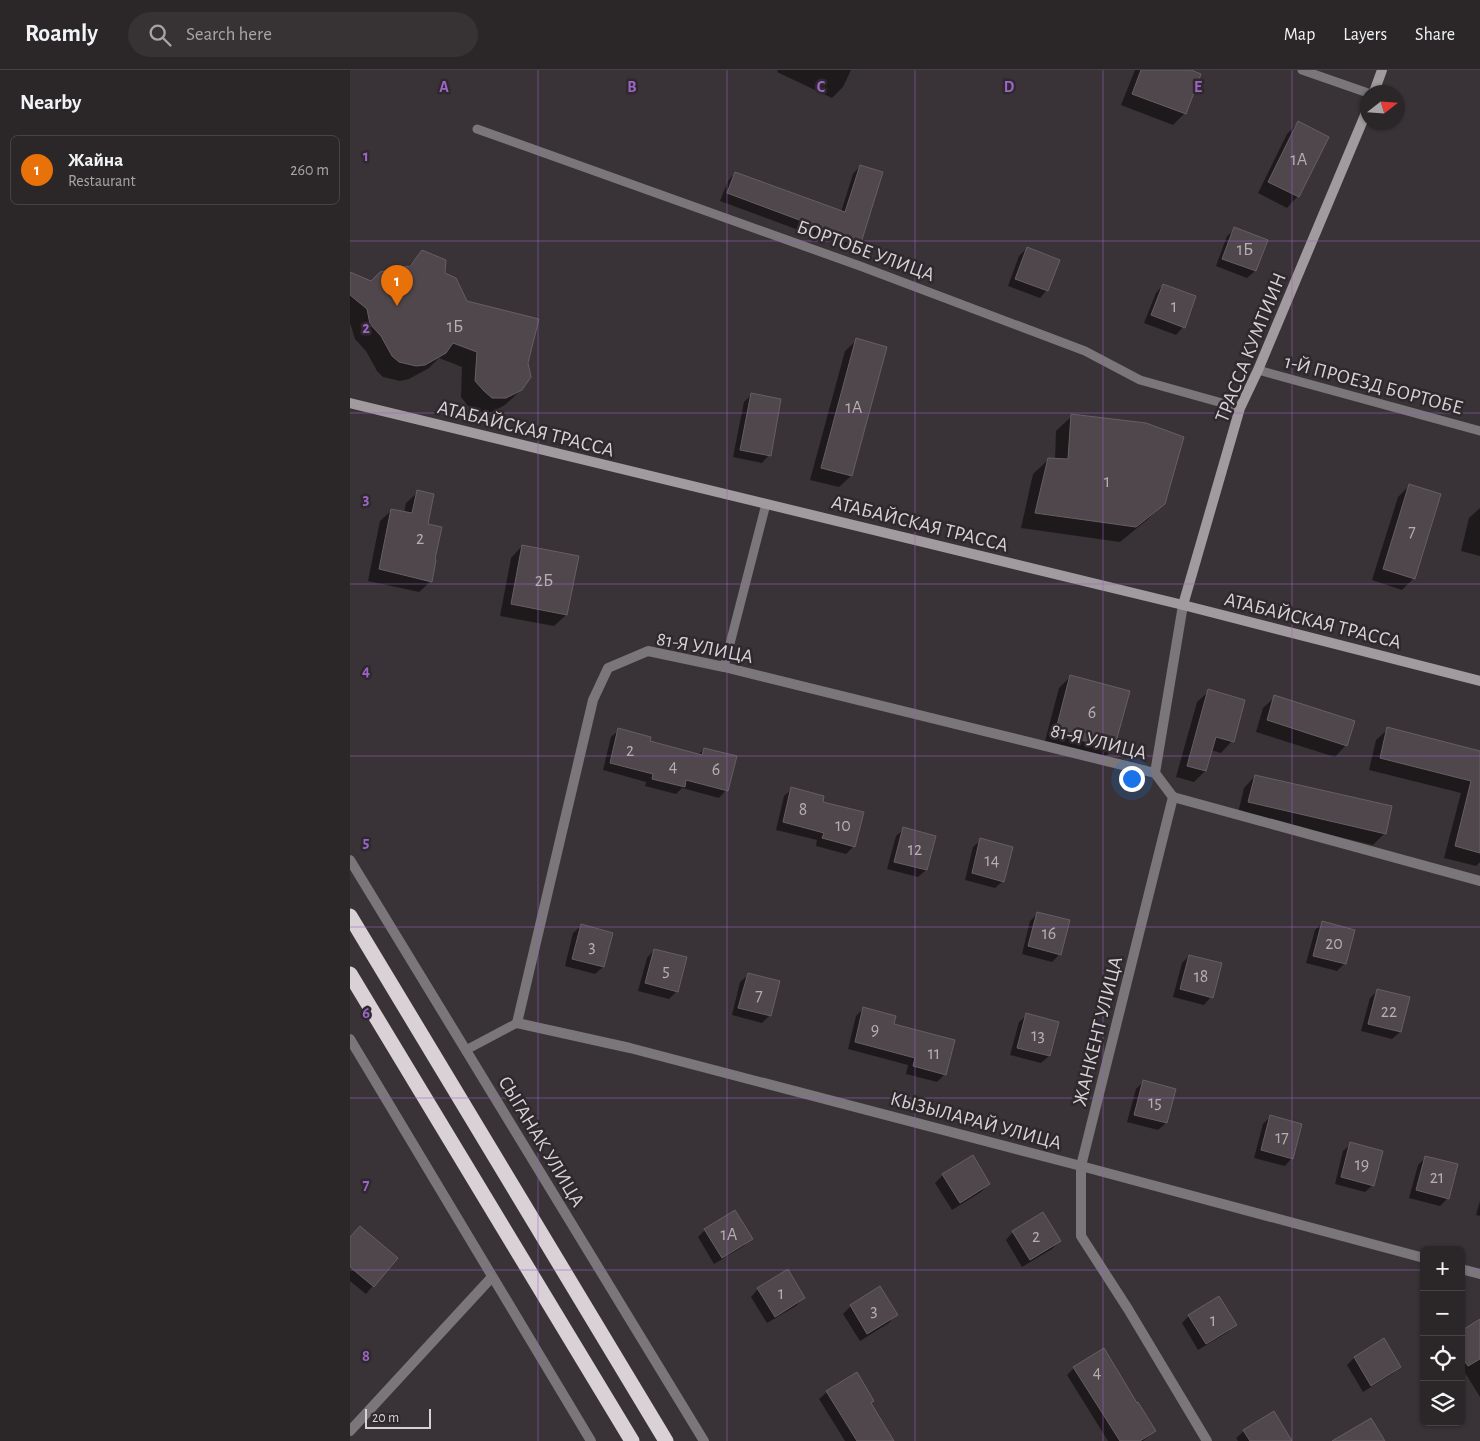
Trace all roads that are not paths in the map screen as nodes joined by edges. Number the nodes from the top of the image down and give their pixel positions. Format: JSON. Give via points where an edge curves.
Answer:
{"nodes":[{"id":1,"x":1302,"y":70,"type":"edge"},
{"id":2,"x":1382,"y":70,"type":"edge"},
{"id":3,"x":1377,"y":85,"type":"edge"},
{"id":4,"x":1360,"y":90,"type":"edge"},
{"id":5,"x":1360,"y":127,"type":"edge"},
{"id":6,"x":477,"y":129,"type":"dead end"},
{"id":7,"x":1258,"y":370,"type":"junction"},
{"id":8,"x":350,"y":403,"type":"edge"},
{"id":9,"x":1240,"y":408,"type":"junction"},
{"id":10,"x":1480,"y":431,"type":"edge"},
{"id":11,"x":766,"y":504,"type":"junction"},
{"id":12,"x":1183,"y":605,"type":"junction"},
{"id":13,"x":724,"y":667,"type":"junction"},
{"id":14,"x":1480,"y":681,"type":"edge"},
{"id":15,"x":1155,"y":772,"type":"junction"},
{"id":16,"x":1173,"y":797,"type":"junction"},
{"id":17,"x":350,"y":860,"type":"edge"},
{"id":18,"x":1480,"y":881,"type":"edge"},
{"id":19,"x":350,"y":916,"type":"edge"},
{"id":20,"x":350,"y":974,"type":"edge"},
{"id":21,"x":517,"y":1023,"type":"junction"},
{"id":22,"x":350,"y":1039,"type":"edge"},
{"id":23,"x":466,"y":1050,"type":"junction"},
{"id":24,"x":1082,"y":1166,"type":"junction"},
{"id":25,"x":1420,"y":1257,"type":"edge"},
{"id":26,"x":1465,"y":1270,"type":"edge"},
{"id":27,"x":1480,"y":1274,"type":"edge"},
{"id":28,"x":492,"y":1277,"type":"junction"},
{"id":29,"x":350,"y":1432,"type":"edge"},
{"id":30,"x":591,"y":1441,"type":"edge"},
{"id":31,"x":632,"y":1441,"type":"edge"},
{"id":32,"x":666,"y":1441,"type":"edge"},
{"id":33,"x":704,"y":1441,"type":"edge"},
{"id":34,"x":1207,"y":1441,"type":"edge"}],
"edges":[{"from":1,"to":4,"type":"lane"},
{"from":2,"to":3,"type":"main road"},
{"from":5,"to":7,"type":"main road","name":"ТРАССА КУМТИИН"},
{"from":6,"to":9,"type":"lane","name":"БОРТОБЕ УЛИЦА","via":[[878,272],[1085,351],[1140,380]]},
{"from":7,"to":9,"type":"main road","name":"ТРАССА КУМТИИН"},
{"from":7,"to":10,"type":"lane","name":"1-Й ПРОЕЗД БОРТОБЕ"},
{"from":8,"to":11,"type":"main road","name":"АТАБАЙСКАЯ ТРАССА"},
{"from":9,"to":12,"type":"main road","name":"ТРАССА КУМТИИН"},
{"from":11,"to":12,"type":"main road","name":"АТАБАЙСКАЯ ТРАССА"},
{"from":11,"to":13,"type":"lane"},
{"from":12,"to":14,"type":"main road","name":"АТАБАЙСКАЯ ТРАССА"},
{"from":12,"to":15,"type":"street"},
{"from":13,"to":15,"type":"street","name":"81-Я УЛИЦА"},
{"from":13,"to":21,"type":"street","name":"81-Я УЛИЦА","via":[[648,651],[608,668],[592,700]]},
{"from":15,"to":16,"type":"street"},
{"from":16,"to":18,"type":"street"},
{"from":16,"to":24,"type":"street","name":"ЖАНКЕНТ УЛИЦА"},
{"from":17,"to":23,"type":"street","name":"СЫГАНАК УЛИЦА"},
{"from":19,"to":32,"type":"highway"},
{"from":20,"to":31,"type":"highway"},
{"from":21,"to":23,"type":"lane"},
{"from":21,"to":24,"type":"street","name":"КЫЗЫЛАРАЙ УЛИЦА","via":[[630,1048]]},
{"from":22,"to":28,"type":"street"},
{"from":23,"to":33,"type":"street","name":"СЫГАНАК УЛИЦА"},
{"from":24,"to":25,"type":"street","name":"КЫЗЫЛАРАЙ УЛИЦА"},
{"from":24,"to":34,"type":"street","name":"ЖАНКЕНТ УЛИЦА","via":[[1081,1236]]},
{"from":26,"to":27,"type":"street"},
{"from":28,"to":29,"type":"street"},
{"from":28,"to":30,"type":"street"}]}
